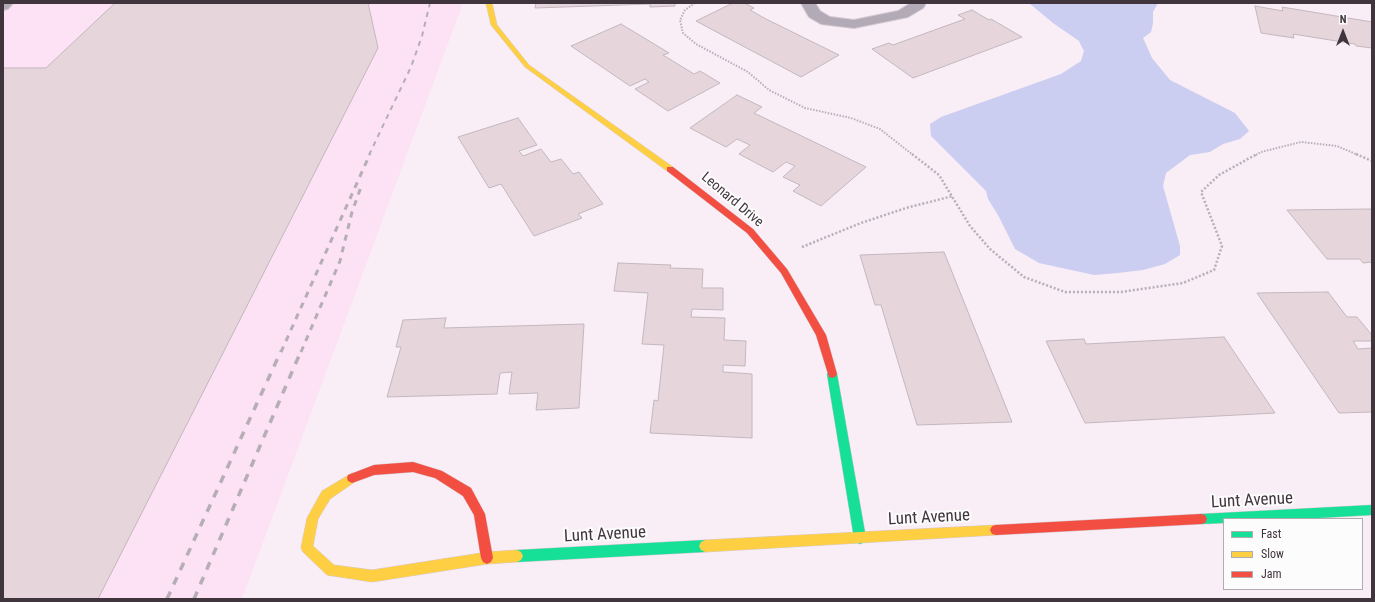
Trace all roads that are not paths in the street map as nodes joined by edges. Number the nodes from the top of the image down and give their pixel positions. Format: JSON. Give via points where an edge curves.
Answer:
{"nodes":[{"id":1,"x":6,"y":3,"type":"edge"},
{"id":2,"x":489,"y":3,"type":"edge"},
{"id":3,"x":808,"y":3,"type":"edge"},
{"id":4,"x":918,"y":3,"type":"edge"},
{"id":5,"x":3,"y":6,"type":"edge"},
{"id":6,"x":1372,"y":510,"type":"edge"},
{"id":7,"x":1223,"y":518,"type":"edge"},
{"id":8,"x":1226,"y":518,"type":"edge"},
{"id":9,"x":860,"y":538,"type":"junction"},
{"id":10,"x":487,"y":558,"type":"junction"}],
"edges":[{"from":1,"to":5,"type":"street"},
{"from":2,"to":9,"type":"street","name":"Leonard Drive","via":[[494,25],[527,66],[696,188],[750,231],[784,271],[821,335],[835,384]]},
{"from":3,"to":4,"type":"street","via":[[814,14],[826,21],[854,24],[902,14]]},
{"from":6,"to":8,"type":"street","name":"Lunt Avenue"},
{"from":7,"to":9,"type":"street","name":"Lunt Avenue"},
{"from":9,"to":10,"type":"street","name":"Lunt Avenue"},
{"from":10,"to":10,"type":"street","name":"Lunt Avenue","via":[[479,514],[467,492],[438,474],[413,467],[374,470],[351,478],[326,495],[313,518],[307,548],[331,571],[372,576]]}]}
